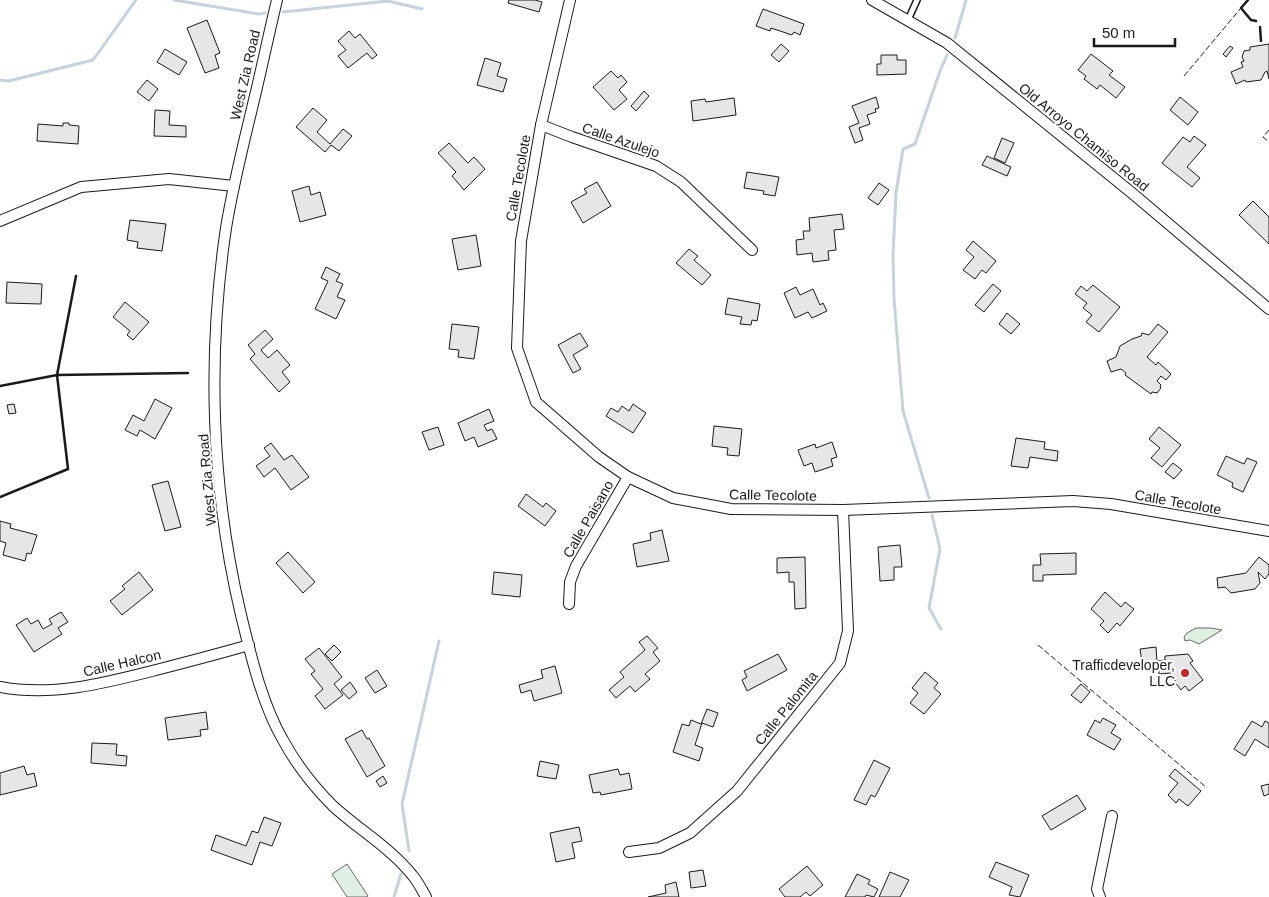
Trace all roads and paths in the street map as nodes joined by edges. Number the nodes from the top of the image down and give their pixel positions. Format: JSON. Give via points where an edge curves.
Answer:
{"nodes":[{"id":1,"x":277,"y":0,"type":"edge"},
{"id":2,"x":570,"y":0,"type":"edge"},
{"id":3,"x":872,"y":0,"type":"edge"},
{"id":4,"x":917,"y":0,"type":"edge"},
{"id":5,"x":908,"y":20,"type":"junction"},
{"id":6,"x":541,"y":125,"type":"junction"},
{"id":7,"x":234,"y":186,"type":"junction"},
{"id":8,"x":0,"y":221,"type":"edge"},
{"id":9,"x":752,"y":250,"type":"dead end"},
{"id":10,"x":1269,"y":309,"type":"edge"},
{"id":11,"x":628,"y":477,"type":"junction"},
{"id":12,"x":843,"y":510,"type":"junction"},
{"id":13,"x":1269,"y":531,"type":"edge"},
{"id":14,"x":569,"y":604,"type":"dead end"},
{"id":15,"x":249,"y":645,"type":"junction"},
{"id":16,"x":0,"y":687,"type":"edge"},
{"id":17,"x":1112,"y":816,"type":"dead end"},
{"id":18,"x":629,"y":852,"type":"dead end"},
{"id":19,"x":426,"y":897,"type":"edge"},
{"id":20,"x":1100,"y":897,"type":"edge"}],
"edges":[{"from":1,"to":7,"type":"street","name":"West Zia Road"},
{"from":2,"to":6,"type":"street","name":"Calle Tecolote"},
{"from":3,"to":5,"type":"street","name":"Old Arroyo Chamiso Road"},
{"from":4,"to":5,"type":"lane"},
{"from":5,"to":10,"type":"street","name":"Old Arroyo Chamiso Road","via":[[954,49]]},
{"from":6,"to":9,"type":"street","name":"Calle Azulejo","via":[[668,172]]},
{"from":6,"to":11,"type":"street","name":"Calle Tecolote","via":[[520,241],[517,348],[536,402],[599,457]]},
{"from":7,"to":8,"type":"street","via":[[169,179],[81,187]]},
{"from":7,"to":15,"type":"street","name":"West Zia Road","via":[[226,228],[218,311],[215,396],[223,515],[235,590]]},
{"from":11,"to":12,"type":"street","name":"Calle Tecolote","via":[[673,498],[731,509]]},
{"from":11,"to":14,"type":"street","name":"Calle Paisano","via":[[576,566],[570,582]]},
{"from":12,"to":13,"type":"street","name":"Calle Tecolote","via":[[1073,500]]},
{"from":12,"to":18,"type":"street","name":"Calle Palomita","via":[[848,631],[840,663],[736,791],[690,833],[659,848]]},
{"from":15,"to":16,"type":"street","name":"Calle Halcon","via":[[97,685],[52,690]]},
{"from":15,"to":19,"type":"street","name":"West Zia Road","via":[[272,717],[302,770],[334,806],[397,859],[414,877]]},
{"from":17,"to":20,"type":"street","via":[[1097,889]]}]}
